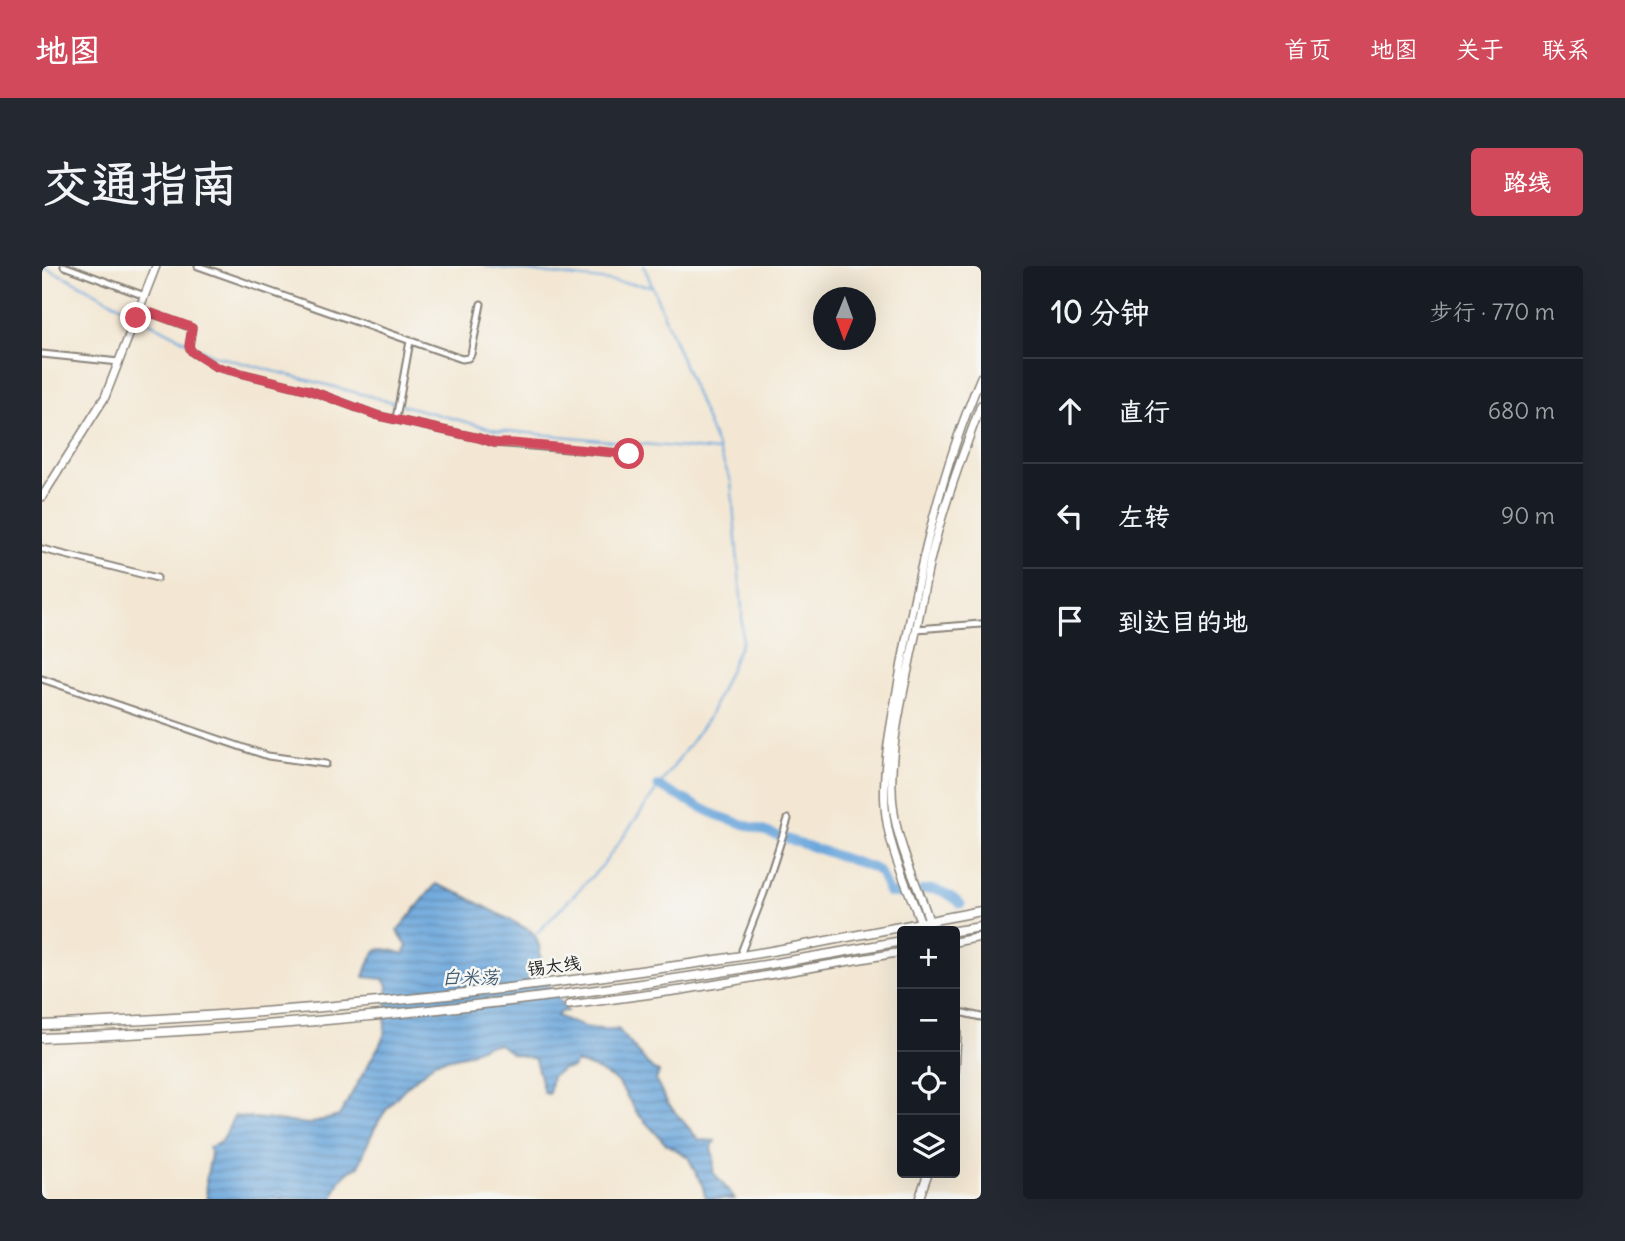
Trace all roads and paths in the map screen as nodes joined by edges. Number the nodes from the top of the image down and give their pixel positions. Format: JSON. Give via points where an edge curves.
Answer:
{"nodes":[{"id":1,"x":64,"y":266,"type":"edge"},
{"id":2,"x":156,"y":266,"type":"edge"},
{"id":3,"x":198,"y":266,"type":"edge"},
{"id":4,"x":145,"y":296,"type":"junction"},
{"id":5,"x":481,"y":304,"type":"dead end"},
{"id":6,"x":138,"y":313,"type":"junction"},
{"id":7,"x":410,"y":341,"type":"junction"},
{"id":8,"x":42,"y":354,"type":"edge"},
{"id":9,"x":119,"y":362,"type":"junction"},
{"id":10,"x":981,"y":377,"type":"edge"},
{"id":11,"x":979,"y":389,"type":"edge"},
{"id":12,"x":981,"y":405,"type":"edge"},
{"id":13,"x":396,"y":419,"type":"junction"},
{"id":14,"x":629,"y":454,"type":"dead end"},
{"id":15,"x":42,"y":497,"type":"edge"},
{"id":16,"x":42,"y":549,"type":"edge"},
{"id":17,"x":157,"y":578,"type":"dead end"},
{"id":18,"x":981,"y":624,"type":"edge"},
{"id":19,"x":917,"y":629,"type":"junction"},
{"id":20,"x":42,"y":680,"type":"edge"},
{"id":21,"x":326,"y":764,"type":"dead end"},
{"id":22,"x":788,"y":819,"type":"dead end"},
{"id":23,"x":981,"y":911,"type":"edge"},
{"id":24,"x":925,"y":922,"type":"junction"},
{"id":25,"x":927,"y":926,"type":"edge"},
{"id":26,"x":981,"y":926,"type":"edge"},
{"id":27,"x":960,"y":930,"type":"edge"},
{"id":28,"x":981,"y":937,"type":"edge"},
{"id":29,"x":960,"y":941,"type":"edge"},
{"id":30,"x":897,"y":942,"type":"edge"},
{"id":31,"x":742,"y":950,"type":"dead end"},
{"id":32,"x":897,"y":953,"type":"edge"},
{"id":33,"x":569,"y":1005,"type":"dead end"},
{"id":34,"x":960,"y":1011,"type":"edge"},
{"id":35,"x":981,"y":1017,"type":"edge"},
{"id":36,"x":42,"y":1024,"type":"edge"},
{"id":37,"x":42,"y":1038,"type":"edge"},
{"id":38,"x":926,"y":1178,"type":"edge"},
{"id":39,"x":919,"y":1199,"type":"edge"}],
"edges":[{"from":1,"to":4,"type":"street"},
{"from":2,"to":4,"type":"main road"},
{"from":3,"to":7,"type":"street"},
{"from":4,"to":6,"type":"main road"},
{"from":5,"to":7,"type":"street","via":[[468,358]]},
{"from":6,"to":9,"type":"main road"},
{"from":6,"to":13,"type":"street","via":[[192,328],[192,352],[216,367],[284,383]]},
{"from":7,"to":13,"type":"street"},
{"from":8,"to":9,"type":"street"},
{"from":9,"to":15,"type":"main road","via":[[104,397]]},
{"from":10,"to":11,"type":"main road"},
{"from":11,"to":24,"type":"main road","via":[[946,476],[926,547],[907,628],[886,763],[890,837]]},
{"from":12,"to":19,"type":"main road","via":[[944,511]]},
{"from":13,"to":14,"type":"street","via":[[494,443]]},
{"from":16,"to":17,"type":"street"},
{"from":18,"to":19,"type":"street"},
{"from":19,"to":24,"type":"main road","via":[[892,786],[902,852]]},
{"from":20,"to":21,"type":"street","via":[[257,752]]},
{"from":22,"to":31,"type":"street"},
{"from":23,"to":24,"type":"main road","name":"锡太线"},
{"from":24,"to":25,"type":"main road"},
{"from":24,"to":36,"type":"main road","name":"锡太线","via":[[814,944],[566,981],[259,1013]]},
{"from":26,"to":27,"type":"main road"},
{"from":28,"to":29,"type":"main road"},
{"from":30,"to":37,"type":"main road","name":"锡太线","via":[[568,995],[382,1015]]},
{"from":32,"to":33,"type":"main road"},
{"from":34,"to":35,"type":"street"},
{"from":38,"to":39,"type":"main road"}]}
